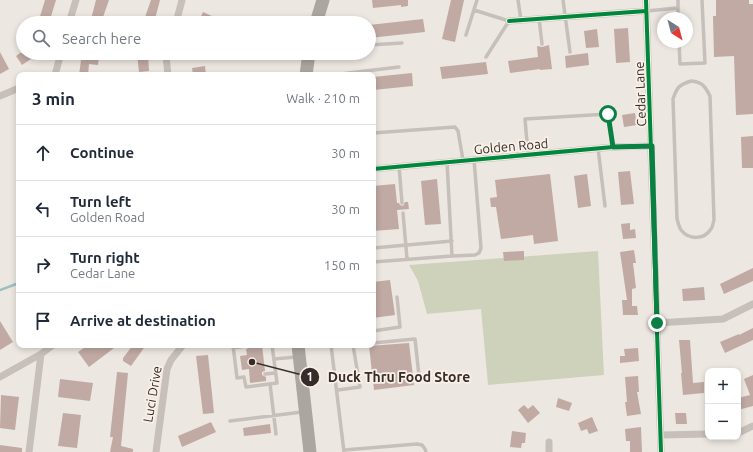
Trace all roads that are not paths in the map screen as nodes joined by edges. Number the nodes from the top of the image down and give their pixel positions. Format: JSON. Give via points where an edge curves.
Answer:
{"nodes":[{"id":1,"x":76,"y":0,"type":"edge"},
{"id":2,"x":182,"y":0,"type":"edge"},
{"id":3,"x":323,"y":0,"type":"edge"},
{"id":4,"x":477,"y":0,"type":"edge"},
{"id":5,"x":518,"y":0,"type":"edge"},
{"id":6,"x":563,"y":0,"type":"edge"},
{"id":7,"x":646,"y":0,"type":"edge"},
{"id":8,"x":678,"y":0,"type":"edge"},
{"id":9,"x":702,"y":0,"type":"edge"},
{"id":10,"x":677,"y":8,"type":"junction"},
{"id":11,"x":474,"y":10,"type":"junction"},
{"id":12,"x":646,"y":11,"type":"junction"},
{"id":13,"x":677,"y":12,"type":"edge"},
{"id":14,"x":71,"y":16,"type":"edge"},
{"id":15,"x":178,"y":16,"type":"edge"},
{"id":16,"x":318,"y":16,"type":"edge"},
{"id":17,"x":565,"y":16,"type":"junction"},
{"id":18,"x":539,"y":18,"type":"junction"},
{"id":19,"x":521,"y":20,"type":"junction"},
{"id":20,"x":508,"y":21,"type":"junction"},
{"id":21,"x":466,"y":35,"type":"dead end"},
{"id":22,"x":402,"y":43,"type":"dead end"},
{"id":23,"x":542,"y":44,"type":"dead end"},
{"id":24,"x":376,"y":45,"type":"edge"},
{"id":25,"x":679,"y":48,"type":"edge"},
{"id":26,"x":570,"y":52,"type":"dead end"},
{"id":27,"x":486,"y":57,"type":"dead end"},
{"id":28,"x":59,"y":60,"type":"edge"},
{"id":29,"x":166,"y":60,"type":"edge"},
{"id":30,"x":308,"y":60,"type":"edge"},
{"id":31,"x":399,"y":67,"type":"dead end"},
{"id":32,"x":56,"y":72,"type":"edge"},
{"id":33,"x":168,"y":72,"type":"edge"},
{"id":34,"x":306,"y":72,"type":"edge"},
{"id":35,"x":357,"y":72,"type":"edge"},
{"id":36,"x":16,"y":89,"type":"edge"},
{"id":37,"x":0,"y":96,"type":"edge"},
{"id":38,"x":376,"y":133,"type":"edge"},
{"id":39,"x":675,"y":144,"type":"joint"},
{"id":40,"x":652,"y":146,"type":"junction"},
{"id":41,"x":613,"y":147,"type":"junction"},
{"id":42,"x":598,"y":148,"type":"junction"},
{"id":43,"x":528,"y":154,"type":"junction"},
{"id":44,"x":474,"y":159,"type":"junction"},
{"id":45,"x":463,"y":160,"type":"junction"},
{"id":46,"x":447,"y":162,"type":"junction"},
{"id":47,"x":399,"y":166,"type":"junction"},
{"id":48,"x":376,"y":169,"type":"edge"},
{"id":49,"x":402,"y":203,"type":"dead end"},
{"id":50,"x":605,"y":206,"type":"dead end"},
{"id":51,"x":403,"y":213,"type":"dead end"},
{"id":52,"x":452,"y":241,"type":"junction"},
{"id":53,"x":405,"y":245,"type":"junction"},
{"id":54,"x":376,"y":248,"type":"edge"},
{"id":55,"x":452,"y":256,"type":"junction"},
{"id":56,"x":407,"y":259,"type":"junction"},
{"id":57,"x":376,"y":262,"type":"edge"},
{"id":58,"x":397,"y":297,"type":"dead end"},
{"id":59,"x":753,"y":304,"type":"edge"},
{"id":60,"x":657,"y":323,"type":"junction"},
{"id":61,"x":376,"y":331,"type":"edge"},
{"id":62,"x":376,"y":343,"type":"edge"},
{"id":63,"x":49,"y":348,"type":"edge"},
{"id":64,"x":181,"y":348,"type":"edge"},
{"id":65,"x":233,"y":348,"type":"edge"},
{"id":66,"x":272,"y":348,"type":"edge"},
{"id":67,"x":331,"y":348,"type":"edge"},
{"id":68,"x":354,"y":348,"type":"edge"},
{"id":69,"x":299,"y":351,"type":"edge"},
{"id":70,"x":41,"y":354,"type":"junction"},
{"id":71,"x":274,"y":359,"type":"junction"},
{"id":72,"x":276,"y":373,"type":"junction"},
{"id":73,"x":265,"y":374,"type":"dead end"},
{"id":74,"x":0,"y":376,"type":"edge"},
{"id":75,"x":249,"y":376,"type":"dead end"},
{"id":76,"x":419,"y":376,"type":"dead end"},
{"id":77,"x":244,"y":377,"type":"junction"},
{"id":78,"x":270,"y":384,"type":"junction"},
{"id":79,"x":338,"y":390,"type":"junction"},
{"id":80,"x":305,"y":411,"type":"junction"},
{"id":81,"x":274,"y":415,"type":"junction"},
{"id":82,"x":230,"y":421,"type":"dead end"},
{"id":83,"x":753,"y":426,"type":"edge"},
{"id":84,"x":741,"y":432,"type":"edge"},
{"id":85,"x":276,"y":434,"type":"dead end"},
{"id":86,"x":661,"y":434,"type":"junction"},
{"id":87,"x":705,"y":434,"type":"edge"},
{"id":88,"x":549,"y":442,"type":"dead end"},
{"id":89,"x":344,"y":451,"type":"edge"},
{"id":90,"x":29,"y":452,"type":"edge"},
{"id":91,"x":156,"y":452,"type":"edge"},
{"id":92,"x":310,"y":452,"type":"edge"},
{"id":93,"x":426,"y":452,"type":"edge"},
{"id":94,"x":549,"y":452,"type":"edge"},
{"id":95,"x":662,"y":452,"type":"edge"}],
"edges":[{"from":1,"to":14,"type":"street"},
{"from":2,"to":15,"type":"street"},
{"from":3,"to":16,"type":"highway"},
{"from":4,"to":11,"type":"lane"},
{"from":5,"to":19,"type":"lane"},
{"from":6,"to":17,"type":"lane"},
{"from":7,"to":12,"type":"street","name":"Cedar Lane"},
{"from":8,"to":10,"type":"lane"},
{"from":9,"to":25,"type":"lane","via":[[705,63],[680,64]]},
{"from":10,"to":12,"type":"lane"},
{"from":10,"to":13,"type":"lane"},
{"from":11,"to":20,"type":"lane"},
{"from":11,"to":21,"type":"lane"},
{"from":12,"to":17,"type":"street"},
{"from":12,"to":40,"type":"street","name":"Cedar Lane"},
{"from":17,"to":18,"type":"street"},
{"from":17,"to":26,"type":"lane"},
{"from":18,"to":19,"type":"street"},
{"from":18,"to":23,"type":"lane"},
{"from":19,"to":20,"type":"street"},
{"from":20,"to":27,"type":"lane"},
{"from":22,"to":24,"type":"lane"},
{"from":28,"to":32,"type":"street"},
{"from":29,"to":33,"type":"street"},
{"from":30,"to":34,"type":"highway"},
{"from":31,"to":35,"type":"lane"},
{"from":36,"to":37,"type":"street"},
{"from":38,"to":45,"type":"lane","via":[[455,127]]},
{"from":39,"to":39,"type":"lane","via":[[677,218],[680,230],[688,236],[704,236],[711,229],[714,220],[710,96],[699,82],[683,83],[677,89],[674,99]]},
{"from":40,"to":41,"type":"street","name":"Golden Road"},
{"from":40,"to":60,"type":"street","name":"Cedar Lane"},
{"from":41,"to":42,"type":"street","name":"Golden Road"},
{"from":41,"to":43,"type":"lane","via":[[608,114],[525,119]]},
{"from":42,"to":43,"type":"street","name":"Golden Road"},
{"from":42,"to":50,"type":"lane"},
{"from":43,"to":44,"type":"street","name":"Golden Road"},
{"from":44,"to":45,"type":"street","name":"Golden Road"},
{"from":44,"to":55,"type":"lane","via":[[479,253]]},
{"from":45,"to":46,"type":"street","name":"Golden Road"},
{"from":46,"to":47,"type":"street","name":"Golden Road"},
{"from":46,"to":52,"type":"lane"},
{"from":47,"to":48,"type":"street","name":"Golden Road"},
{"from":47,"to":49,"type":"lane"},
{"from":51,"to":53,"type":"lane"},
{"from":52,"to":53,"type":"lane"},
{"from":52,"to":55,"type":"lane"},
{"from":53,"to":54,"type":"lane"},
{"from":53,"to":56,"type":"lane"},
{"from":55,"to":56,"type":"lane"},
{"from":56,"to":57,"type":"lane"},
{"from":58,"to":61,"type":"lane","via":[[400,327]]},
{"from":59,"to":60,"type":"street","via":[[723,319]]},
{"from":60,"to":86,"type":"street","name":"Cedar Lane"},
{"from":62,"to":76,"type":"lane","via":[[416,338]]},
{"from":63,"to":70,"type":"street"},
{"from":64,"to":91,"type":"street","name":"Luci Drive","via":[[167,369]]},
{"from":65,"to":77,"type":"lane","via":[[237,378]]},
{"from":66,"to":71,"type":"lane"},
{"from":67,"to":79,"type":"lane"},
{"from":68,"to":79,"type":"lane","via":[[360,387]]},
{"from":69,"to":71,"type":"lane"},
{"from":69,"to":80,"type":"highway"},
{"from":70,"to":74,"type":"street"},
{"from":70,"to":90,"type":"street"},
{"from":71,"to":72,"type":"lane"},
{"from":72,"to":73,"type":"lane"},
{"from":72,"to":78,"type":"lane","via":[[277,383]]},
{"from":75,"to":77,"type":"lane"},
{"from":77,"to":78,"type":"lane","via":[[246,387]]},
{"from":78,"to":81,"type":"lane"},
{"from":79,"to":89,"type":"lane"},
{"from":80,"to":81,"type":"lane"},
{"from":80,"to":92,"type":"highway"},
{"from":81,"to":82,"type":"lane"},
{"from":81,"to":85,"type":"lane"},
{"from":83,"to":84,"type":"street"},
{"from":86,"to":87,"type":"street"},
{"from":86,"to":95,"type":"street","name":"Cedar Lane"},
{"from":88,"to":94,"type":"street"},
{"from":89,"to":93,"type":"lane","via":[[417,444],[422,445]]}]}
